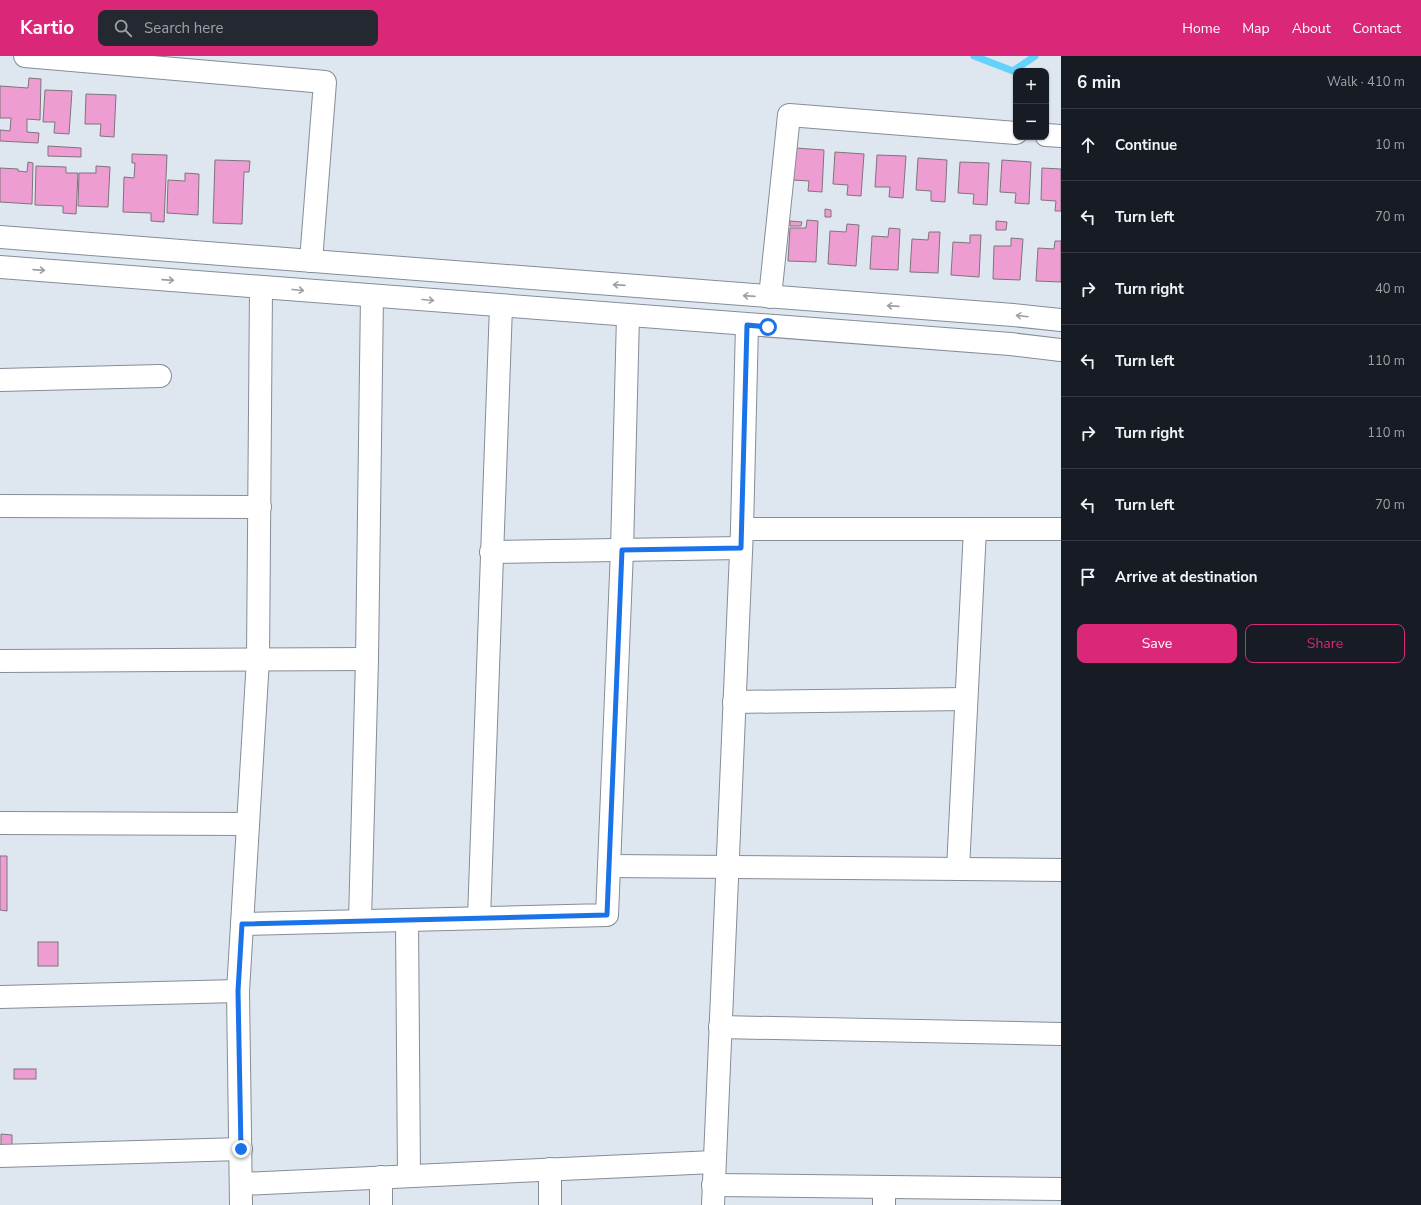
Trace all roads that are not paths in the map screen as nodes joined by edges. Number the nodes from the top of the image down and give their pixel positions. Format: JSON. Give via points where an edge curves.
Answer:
{"nodes":[{"id":1,"x":25,"y":56,"type":"edge"},
{"id":2,"x":1013,"y":133,"type":"edge"},
{"id":3,"x":1049,"y":135,"type":"edge"},
{"id":4,"x":1061,"y":136,"type":"edge"},
{"id":5,"x":0,"y":237,"type":"edge"},
{"id":6,"x":311,"y":261,"type":"junction"},
{"id":7,"x":0,"y":266,"type":"edge"},
{"id":8,"x":261,"y":287,"type":"junction"},
{"id":9,"x":372,"y":296,"type":"junction"},
{"id":10,"x":770,"y":297,"type":"junction"},
{"id":11,"x":501,"y":306,"type":"junction"},
{"id":12,"x":628,"y":316,"type":"junction"},
{"id":13,"x":1061,"y":320,"type":"edge"},
{"id":14,"x":747,"y":325,"type":"junction"},
{"id":15,"x":1061,"y":350,"type":"edge"},
{"id":16,"x":160,"y":376,"type":"dead end"},
{"id":17,"x":0,"y":380,"type":"edge"},
{"id":18,"x":0,"y":506,"type":"edge"},
{"id":19,"x":260,"y":507,"type":"junction"},
{"id":20,"x":975,"y":529,"type":"junction"},
{"id":21,"x":1061,"y":530,"type":"edge"},
{"id":22,"x":741,"y":538,"type":"junction"},
{"id":23,"x":622,"y":550,"type":"junction"},
{"id":24,"x":491,"y":552,"type":"junction"},
{"id":25,"x":258,"y":659,"type":"junction"},
{"id":26,"x":367,"y":659,"type":"junction"},
{"id":27,"x":0,"y":661,"type":"edge"},
{"id":28,"x":966,"y":699,"type":"junction"},
{"id":29,"x":734,"y":702,"type":"junction"},
{"id":30,"x":0,"y":823,"type":"edge"},
{"id":31,"x":248,"y":824,"type":"junction"},
{"id":32,"x":609,"y":866,"type":"junction"},
{"id":33,"x":727,"y":867,"type":"junction"},
{"id":34,"x":958,"y":869,"type":"junction"},
{"id":35,"x":1061,"y":870,"type":"edge"},
{"id":36,"x":479,"y":918,"type":"junction"},
{"id":37,"x":406,"y":920,"type":"junction"},
{"id":38,"x":360,"y":921,"type":"junction"},
{"id":39,"x":242,"y":924,"type":"junction"},
{"id":40,"x":238,"y":991,"type":"junction"},
{"id":41,"x":0,"y":996,"type":"edge"},
{"id":42,"x":720,"y":1027,"type":"junction"},
{"id":43,"x":1061,"y":1034,"type":"edge"},
{"id":44,"x":241,"y":1149,"type":"junction"},
{"id":45,"x":0,"y":1156,"type":"edge"},
{"id":46,"x":714,"y":1162,"type":"junction"},
{"id":47,"x":550,"y":1169,"type":"junction"},
{"id":48,"x":409,"y":1176,"type":"junction"},
{"id":49,"x":381,"y":1177,"type":"junction"},
{"id":50,"x":1061,"y":1189,"type":"edge"},
{"id":51,"x":241,"y":1194,"type":"edge"},
{"id":52,"x":713,"y":1195,"type":"edge"},
{"id":53,"x":884,"y":1196,"type":"edge"},
{"id":54,"x":381,"y":1205,"type":"edge"},
{"id":55,"x":550,"y":1205,"type":"edge"}],
"edges":[{"from":1,"to":6,"type":"street","via":[[325,82]]},
{"from":2,"to":10,"type":"street","via":[[789,115]]},
{"from":3,"to":4,"type":"street"},
{"from":5,"to":6,"type":"street"},
{"from":10,"to":6,"type":"street","one_way":true},
{"from":7,"to":8,"type":"street","one_way":true},
{"from":8,"to":9,"type":"street","one_way":true},
{"from":8,"to":19,"type":"street"},
{"from":9,"to":11,"type":"street","one_way":true},
{"from":9,"to":26,"type":"street"},
{"from":13,"to":10,"type":"street","one_way":true},
{"from":11,"to":12,"type":"street"},
{"from":11,"to":24,"type":"street"},
{"from":12,"to":14,"type":"street"},
{"from":12,"to":23,"type":"street"},
{"from":14,"to":15,"type":"street"},
{"from":14,"to":22,"type":"street"},
{"from":16,"to":17,"type":"street"},
{"from":18,"to":19,"type":"street"},
{"from":19,"to":25,"type":"street"},
{"from":20,"to":21,"type":"street"},
{"from":20,"to":22,"type":"street"},
{"from":20,"to":28,"type":"street"},
{"from":22,"to":23,"type":"street"},
{"from":22,"to":29,"type":"street"},
{"from":23,"to":24,"type":"street"},
{"from":23,"to":32,"type":"street"},
{"from":24,"to":36,"type":"street"},
{"from":25,"to":26,"type":"street"},
{"from":25,"to":27,"type":"street"},
{"from":25,"to":31,"type":"street"},
{"from":26,"to":38,"type":"street"},
{"from":28,"to":29,"type":"street"},
{"from":28,"to":34,"type":"street"},
{"from":29,"to":33,"type":"street"},
{"from":30,"to":31,"type":"street"},
{"from":31,"to":39,"type":"street"},
{"from":32,"to":33,"type":"street"},
{"from":32,"to":36,"type":"street","via":[[607,915]]},
{"from":33,"to":34,"type":"street"},
{"from":33,"to":42,"type":"street"},
{"from":34,"to":35,"type":"street"},
{"from":36,"to":37,"type":"street"},
{"from":37,"to":38,"type":"street"},
{"from":37,"to":48,"type":"street"},
{"from":38,"to":39,"type":"street"},
{"from":39,"to":40,"type":"street"},
{"from":40,"to":41,"type":"street"},
{"from":40,"to":44,"type":"street"},
{"from":42,"to":43,"type":"street"},
{"from":42,"to":46,"type":"street"},
{"from":44,"to":45,"type":"street"},
{"from":44,"to":51,"type":"street"},
{"from":46,"to":47,"type":"street"},
{"from":46,"to":52,"type":"street"},
{"from":47,"to":48,"type":"street"},
{"from":47,"to":55,"type":"street"},
{"from":48,"to":49,"type":"street"},
{"from":49,"to":51,"type":"street"},
{"from":49,"to":54,"type":"street"},
{"from":50,"to":53,"type":"street"},
{"from":52,"to":53,"type":"street"}]}
